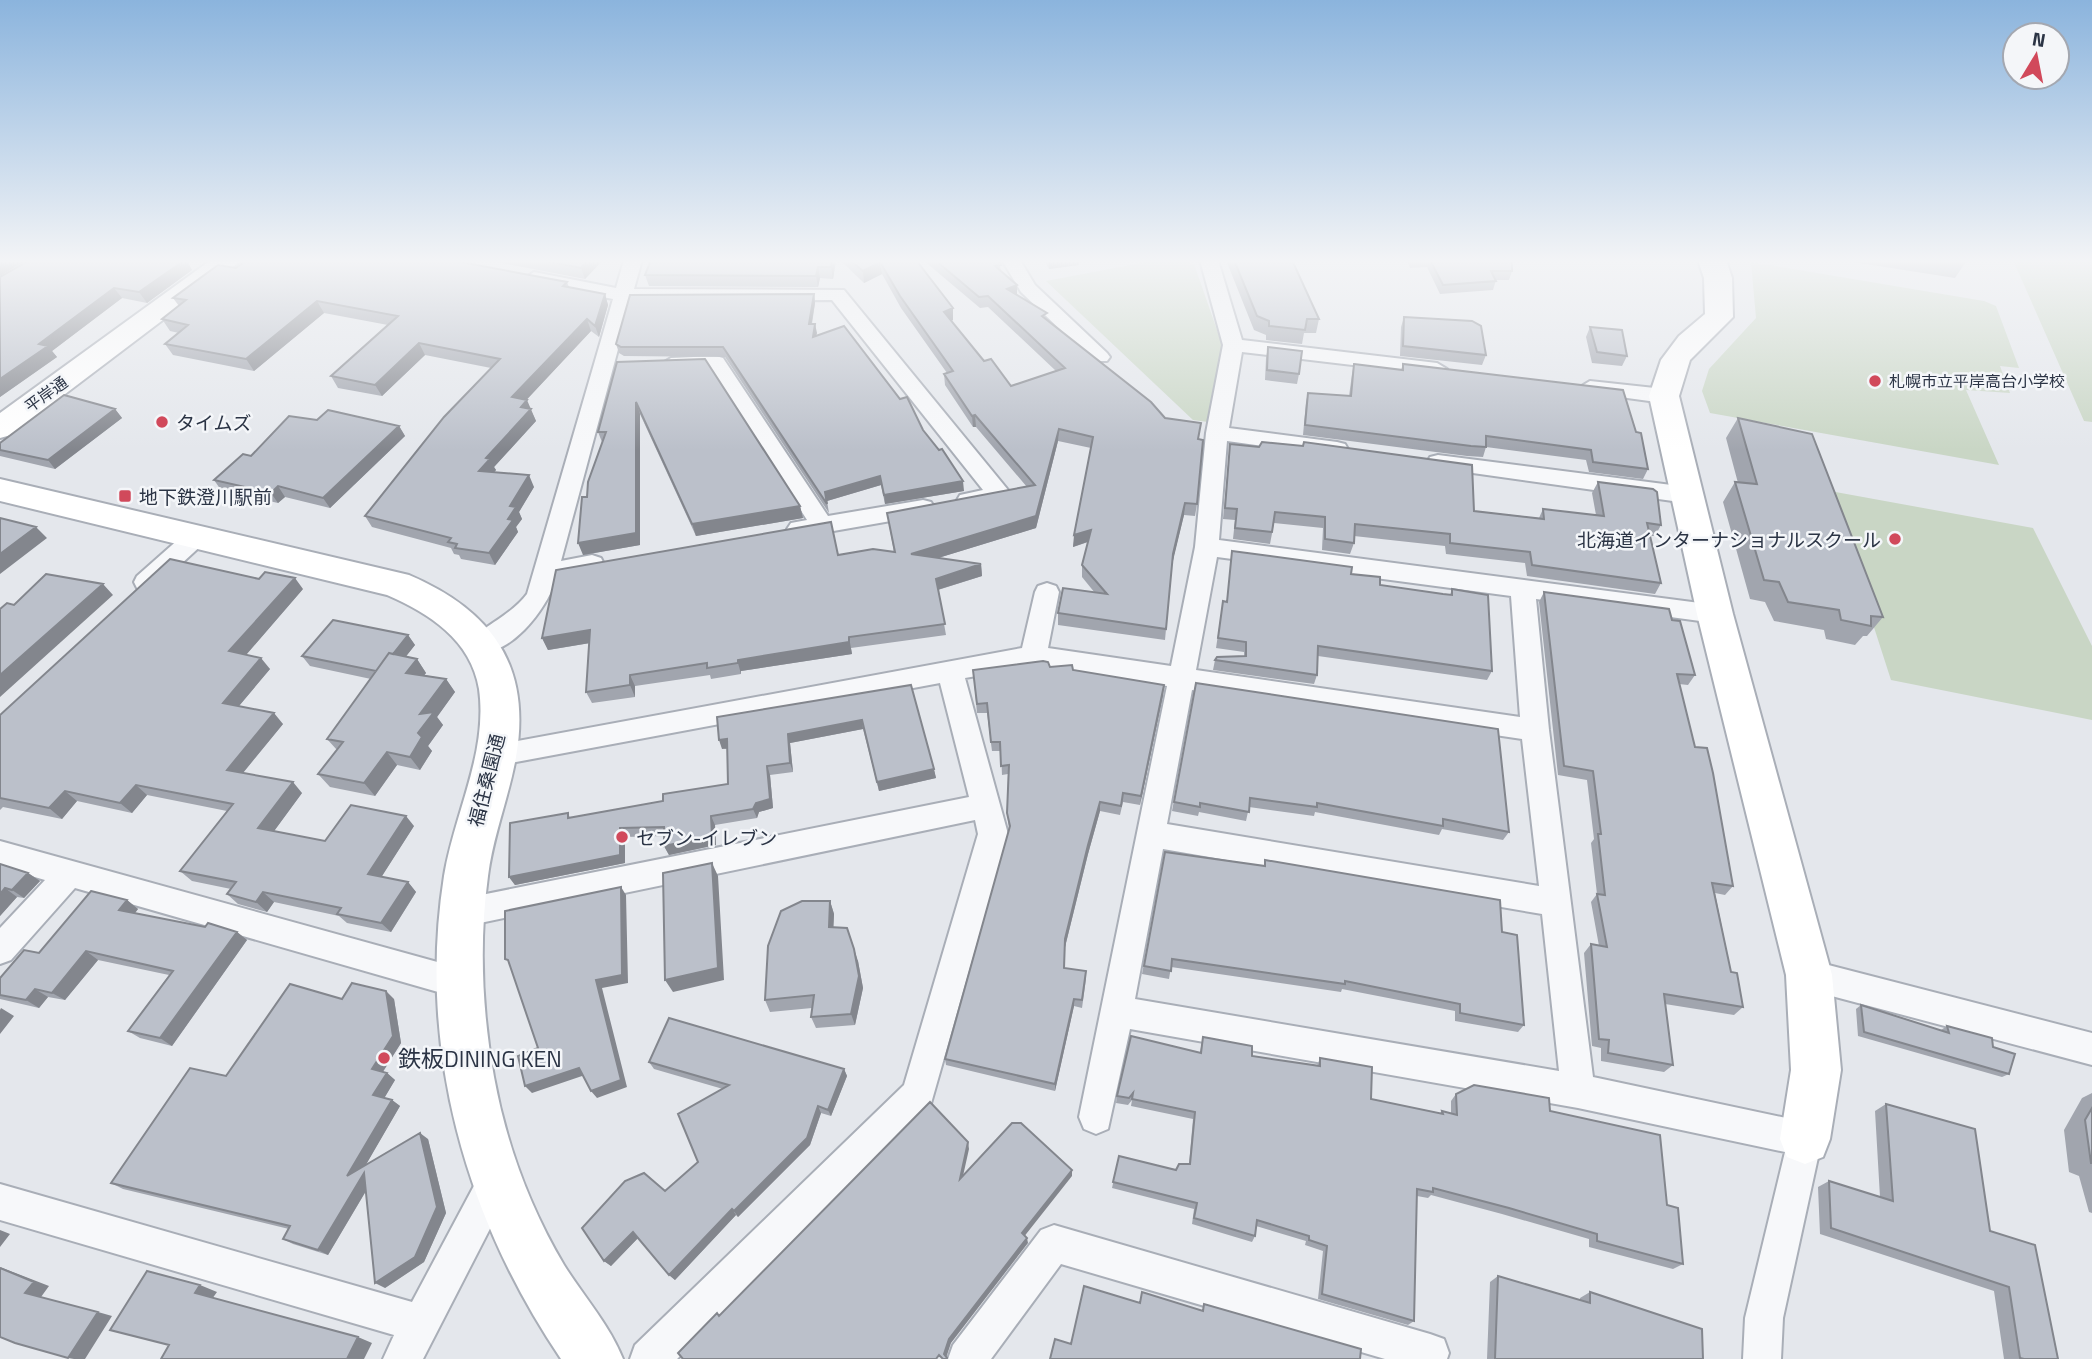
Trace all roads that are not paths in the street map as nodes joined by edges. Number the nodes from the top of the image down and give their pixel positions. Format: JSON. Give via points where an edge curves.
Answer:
{"nodes":[{"id":1,"x":142,"y":323,"type":"edge"},
{"id":2,"x":615,"y":323,"type":"edge"},
{"id":3,"x":860,"y":323,"type":"edge"},
{"id":4,"x":1065,"y":323,"type":"edge"},
{"id":5,"x":1227,"y":323,"type":"edge"},
{"id":6,"x":1711,"y":323,"type":"edge"},
{"id":7,"x":1233,"y":345,"type":"junction"},
{"id":8,"x":1100,"y":357,"type":"dead end"},
{"id":9,"x":653,"y":364,"type":"edge"},
{"id":10,"x":628,"y":365,"type":"edge"},
{"id":11,"x":603,"y":366,"type":"junction"},
{"id":12,"x":1455,"y":372,"type":"edge"},
{"id":13,"x":1566,"y":385,"type":"edge"},
{"id":14,"x":1664,"y":396,"type":"junction"},
{"id":15,"x":0,"y":428,"type":"edge"},
{"id":16,"x":1217,"y":433,"type":"junction"},
{"id":17,"x":1355,"y":451,"type":"edge"},
{"id":18,"x":1410,"y":458,"type":"edge"},
{"id":19,"x":0,"y":490,"type":"edge"},
{"id":20,"x":1687,"y":495,"type":"junction"},
{"id":21,"x":822,"y":525,"type":"junction"},
{"id":22,"x":783,"y":531,"type":"edge"},
{"id":23,"x":197,"y":536,"type":"junction"},
{"id":24,"x":1207,"y":547,"type":"junction"},
{"id":25,"x":611,"y":561,"type":"edge"},
{"id":26,"x":545,"y":572,"type":"junction"},
{"id":27,"x":1523,"y":587,"type":"junction"},
{"id":28,"x":1047,"y":592,"type":"dead end"},
{"id":29,"x":128,"y":599,"type":"edge"},
{"id":30,"x":1715,"y":614,"type":"junction"},
{"id":31,"x":481,"y":644,"type":"junction"},
{"id":32,"x":1033,"y":656,"type":"junction"},
{"id":33,"x":950,"y":670,"type":"junction"},
{"id":34,"x":1181,"y":676,"type":"junction"},
{"id":35,"x":1535,"y":730,"type":"junction"},
{"id":36,"x":495,"y":755,"type":"junction"},
{"id":37,"x":987,"y":805,"type":"junction"},
{"id":38,"x":1151,"y":834,"type":"junction"},
{"id":39,"x":0,"y":854,"type":"edge"},
{"id":40,"x":69,"y":874,"type":"junction"},
{"id":41,"x":1554,"y":902,"type":"junction"},
{"id":42,"x":461,"y":913,"type":"junction"},
{"id":43,"x":0,"y":950,"type":"edge"},
{"id":44,"x":1809,"y":975,"type":"junction"},
{"id":45,"x":459,"y":983,"type":"junction"},
{"id":46,"x":1117,"y":1010,"type":"junction"},
{"id":47,"x":2092,"y":1049,"type":"edge"},
{"id":48,"x":1578,"y":1091,"type":"junction"},
{"id":49,"x":1096,"y":1116,"type":"dead end"},
{"id":50,"x":1805,"y":1139,"type":"junction"},
{"id":51,"x":497,"y":1180,"type":"junction"},
{"id":52,"x":0,"y":1202,"type":"edge"},
{"id":53,"x":421,"y":1324,"type":"junction"},
{"id":54,"x":1430,"y":1353,"type":"dead end"},
{"id":55,"x":402,"y":1359,"type":"edge"},
{"id":56,"x":595,"y":1359,"type":"edge"},
{"id":57,"x":649,"y":1359,"type":"edge"},
{"id":58,"x":967,"y":1359,"type":"edge"},
{"id":59,"x":1762,"y":1359,"type":"edge"}],
"edges":[{"from":1,"to":15,"type":"street","name":"平岸通"},
{"from":2,"to":11,"type":"street"},
{"from":3,"to":21,"type":"street","via":[[1000,495]]},
{"from":4,"to":8,"type":"street"},
{"from":5,"to":7,"type":"street"},
{"from":6,"to":14,"type":"street","via":[[1682,348],[1667,372]]},
{"from":7,"to":12,"type":"street"},
{"from":7,"to":16,"type":"street"},
{"from":9,"to":21,"type":"street","via":[[716,362]]},
{"from":10,"to":11,"type":"street"},
{"from":11,"to":26,"type":"street"},
{"from":13,"to":14,"type":"street"},
{"from":14,"to":20,"type":"street"},
{"from":16,"to":17,"type":"street"},
{"from":16,"to":24,"type":"street"},
{"from":18,"to":20,"type":"street"},
{"from":19,"to":23,"type":"street","name":"福住桑園通"},
{"from":20,"to":30,"type":"street"},
{"from":21,"to":22,"type":"street"},
{"from":23,"to":29,"type":"street"},
{"from":23,"to":31,"type":"street","name":"福住桑園通","via":[[396,584],[453,613]]},
{"from":24,"to":27,"type":"street"},
{"from":24,"to":34,"type":"street"},
{"from":25,"to":26,"type":"street"},
{"from":26,"to":31,"type":"street","via":[[539,596],[528,612],[510,629]]},
{"from":27,"to":30,"type":"street"},
{"from":27,"to":35,"type":"street"},
{"from":28,"to":32,"type":"street"},
{"from":30,"to":44,"type":"street"},
{"from":31,"to":36,"type":"street","name":"福住桑園通","via":[[494,673],[500,704]]},
{"from":32,"to":33,"type":"street"},
{"from":32,"to":34,"type":"street"},
{"from":33,"to":36,"type":"street"},
{"from":33,"to":37,"type":"street"},
{"from":34,"to":35,"type":"street"},
{"from":34,"to":38,"type":"street"},
{"from":35,"to":41,"type":"street"},
{"from":36,"to":42,"type":"street","name":"福住桑園通","via":[[474,832]]},
{"from":37,"to":42,"type":"street"},
{"from":37,"to":57,"type":"street","via":[[993,834],[918,1095]]},
{"from":38,"to":41,"type":"street"},
{"from":38,"to":46,"type":"street"},
{"from":39,"to":40,"type":"street"},
{"from":40,"to":43,"type":"street"},
{"from":40,"to":45,"type":"street"},
{"from":41,"to":48,"type":"street"},
{"from":42,"to":45,"type":"street","name":"福住桑園通"},
{"from":44,"to":47,"type":"street"},
{"from":44,"to":50,"type":"street","via":[[1816,1070]]},
{"from":45,"to":51,"type":"street","name":"福住桑園通","via":[[468,1067]]},
{"from":46,"to":48,"type":"street"},
{"from":46,"to":49,"type":"street"},
{"from":48,"to":50,"type":"street"},
{"from":50,"to":59,"type":"street","via":[[1764,1318]]},
{"from":51,"to":53,"type":"street"},
{"from":51,"to":56,"type":"street","name":"福住桑園通","via":[[537,1270]]},
{"from":52,"to":53,"type":"street"},
{"from":53,"to":55,"type":"street"},
{"from":54,"to":58,"type":"street","via":[[1054,1243]]}]}
